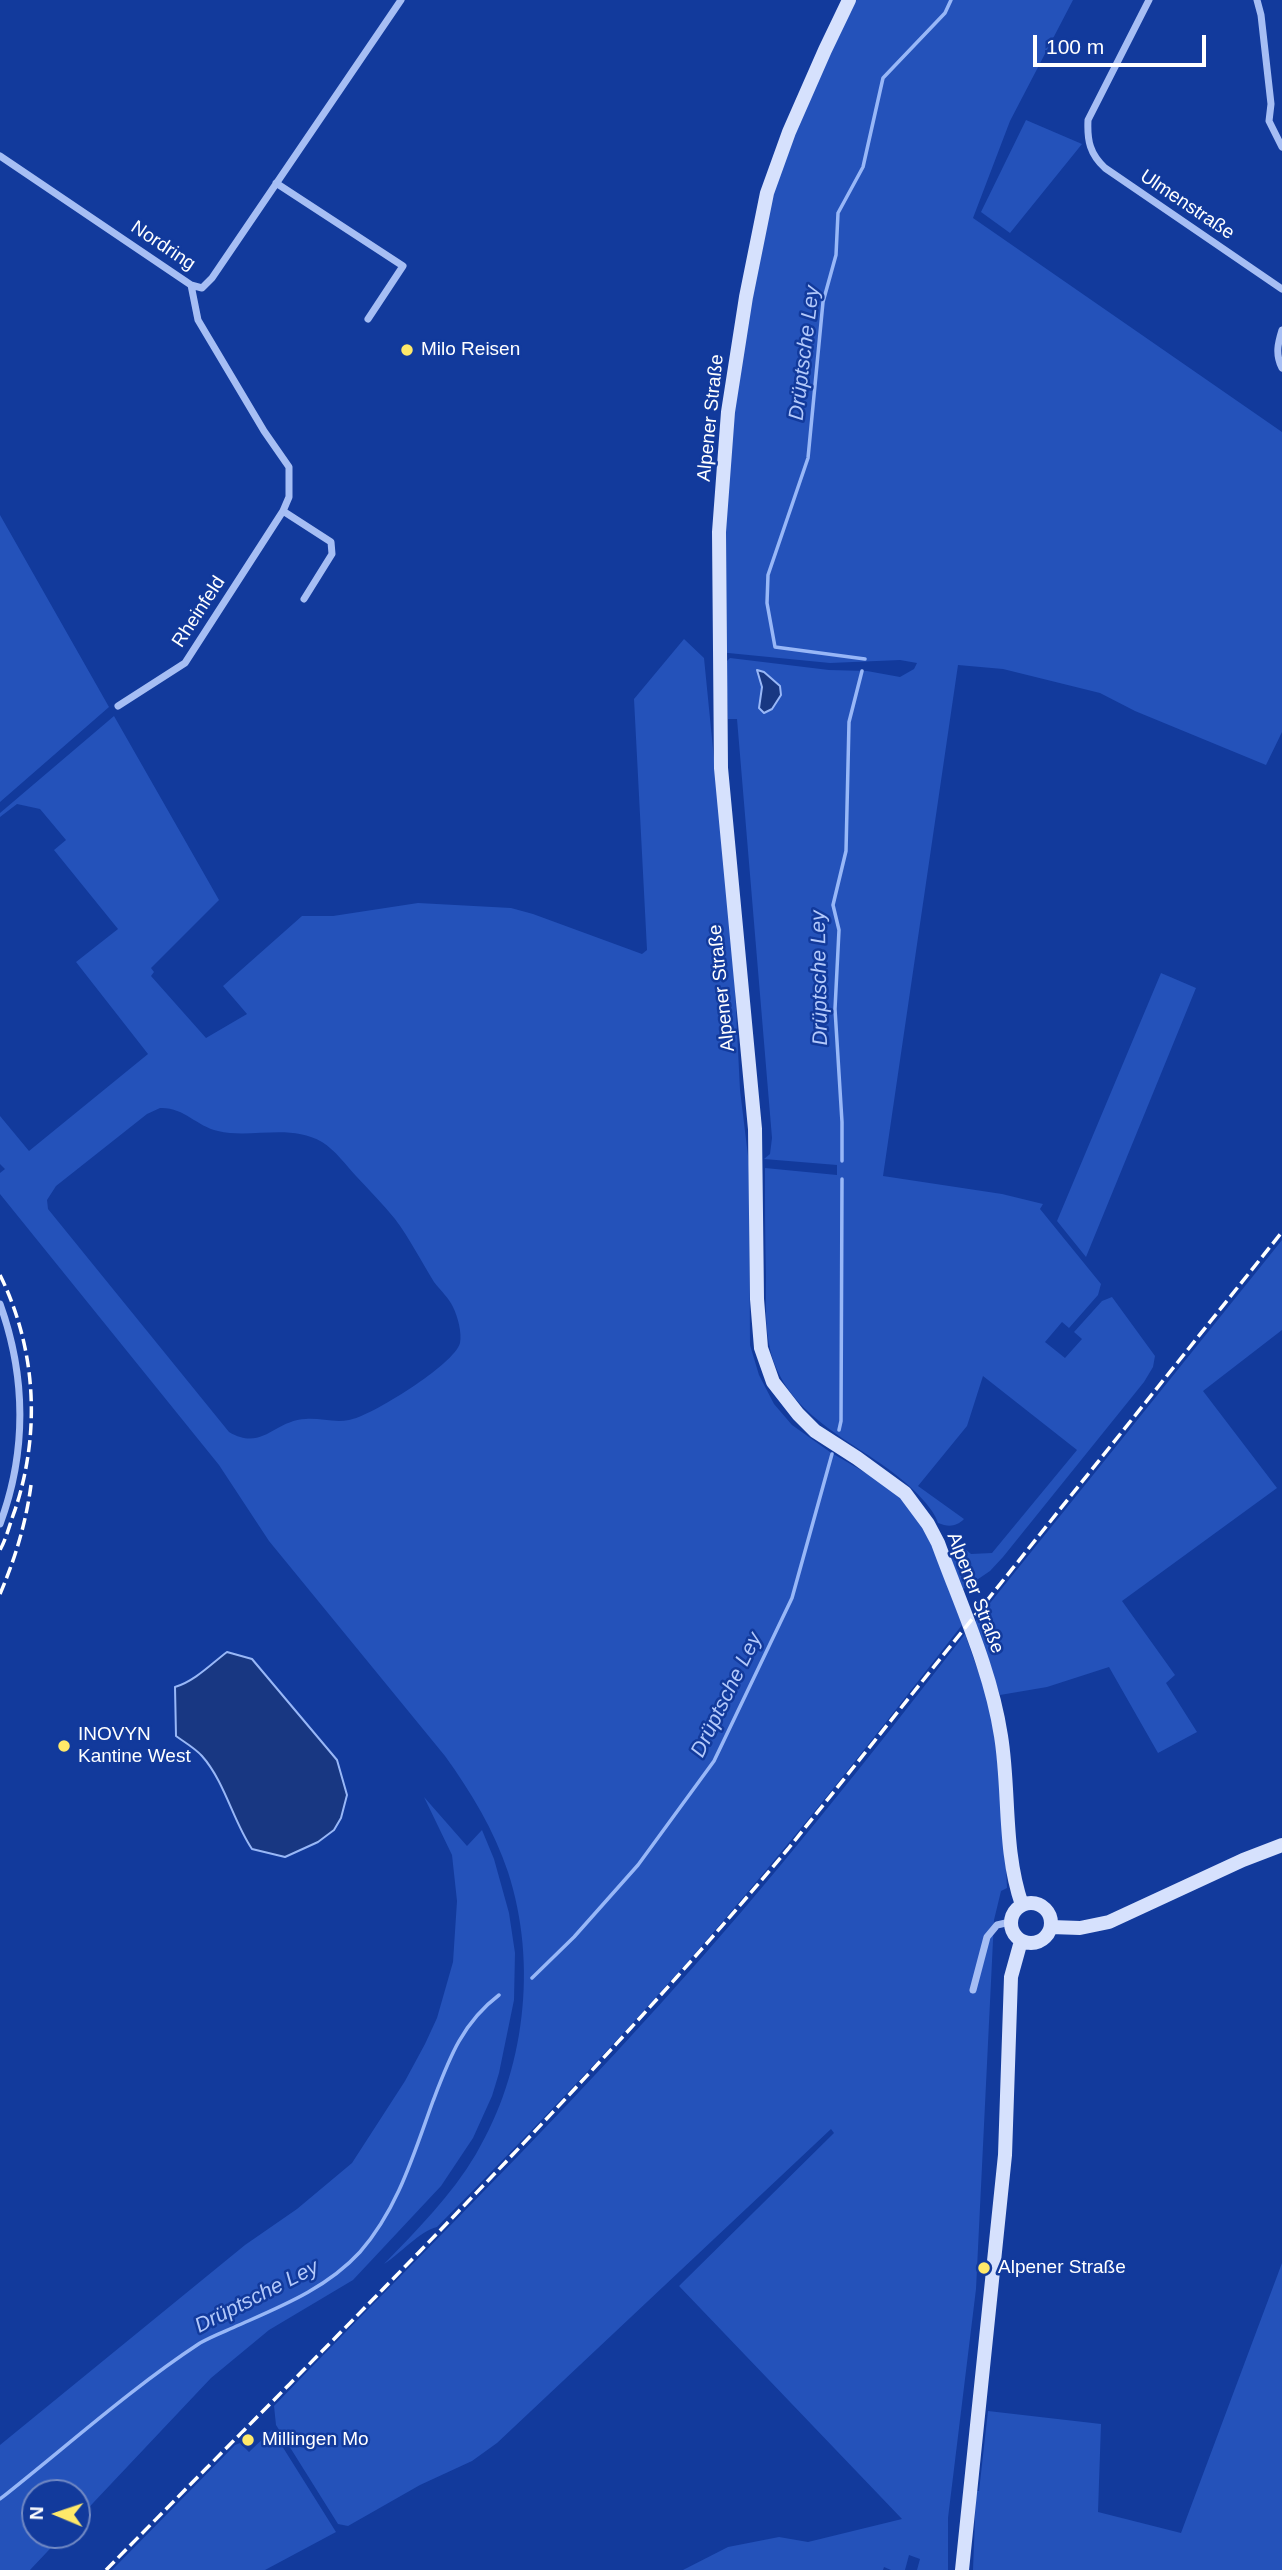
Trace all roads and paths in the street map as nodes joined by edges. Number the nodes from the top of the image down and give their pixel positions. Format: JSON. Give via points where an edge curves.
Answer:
{"nodes":[{"id":1,"x":401,"y":0,"type":"edge"},
{"id":2,"x":849,"y":0,"type":"edge"},
{"id":3,"x":1149,"y":0,"type":"edge"},
{"id":4,"x":1257,"y":0,"type":"edge"},
{"id":5,"x":1282,"y":147,"type":"edge"},
{"id":6,"x":0,"y":156,"type":"edge"},
{"id":7,"x":276,"y":183,"type":"junction"},
{"id":8,"x":191,"y":285,"type":"junction"},
{"id":9,"x":1282,"y":289,"type":"edge"},
{"id":10,"x":368,"y":319,"type":"dead end"},
{"id":11,"x":1282,"y":330,"type":"edge"},
{"id":12,"x":1282,"y":368,"type":"edge"},
{"id":13,"x":283,"y":511,"type":"junction"},
{"id":14,"x":304,"y":599,"type":"dead end"},
{"id":15,"x":118,"y":706,"type":"dead end"},
{"id":16,"x":0,"y":1304,"type":"edge"},
{"id":17,"x":0,"y":1524,"type":"edge"},
{"id":18,"x":1282,"y":1845,"type":"edge"},
{"id":19,"x":1022,"y":1905,"type":"junction"},
{"id":20,"x":1010,"y":1922,"type":"junction"},
{"id":21,"x":1051,"y":1927,"type":"junction"},
{"id":22,"x":1021,"y":1941,"type":"junction"},
{"id":23,"x":973,"y":1990,"type":"dead end"},
{"id":24,"x":962,"y":2570,"type":"edge"}],
"edges":[{"from":1,"to":7,"type":"street","name":"Nordring"},
{"from":2,"to":19,"type":"street","name":"Alpener Straße","via":[[789,132],[767,193],[752,257],[728,412],[719,532],[721,768],[755,1129],[761,1348],[773,1382],[798,1414],[905,1493],[938,1543],[996,1706],[1007,1781],[1010,1863]]},
{"from":3,"to":9,"type":"street","name":"Ulmenstraße","via":[[1088,120],[1087,136],[1096,159]]},
{"from":4,"to":5,"type":"street","via":[[1271,104],[1269,121]]},
{"from":6,"to":8,"type":"street","name":"Nordring"},
{"from":7,"to":8,"type":"street","name":"Nordring","via":[[212,278],[201,288]]},
{"from":7,"to":10,"type":"street","via":[[403,266]]},
{"from":8,"to":13,"type":"street","name":"Rheinfeld","via":[[198,320],[289,467],[289,497]]},
{"from":11,"to":12,"type":"street","via":[[1277,345]]},
{"from":13,"to":14,"type":"street","via":[[331,542],[332,554]]},
{"from":13,"to":15,"type":"street","name":"Rheinfeld","via":[[185,663]]},
{"from":16,"to":17,"type":"street","via":[[17,1364],[21,1418],[16,1465]]},
{"from":18,"to":21,"type":"street","via":[[1109,1922]]},
{"from":19,"to":20,"type":"street"},
{"from":19,"to":21,"type":"street","via":[[1034,1903],[1045,1908]]},
{"from":20,"to":22,"type":"street"},
{"from":20,"to":23,"type":"street","via":[[997,1925],[987,1937]]},
{"from":21,"to":22,"type":"street","via":[[1040,1941]]},
{"from":22,"to":24,"type":"street","via":[[1011,1977],[1005,2155]]}]}
